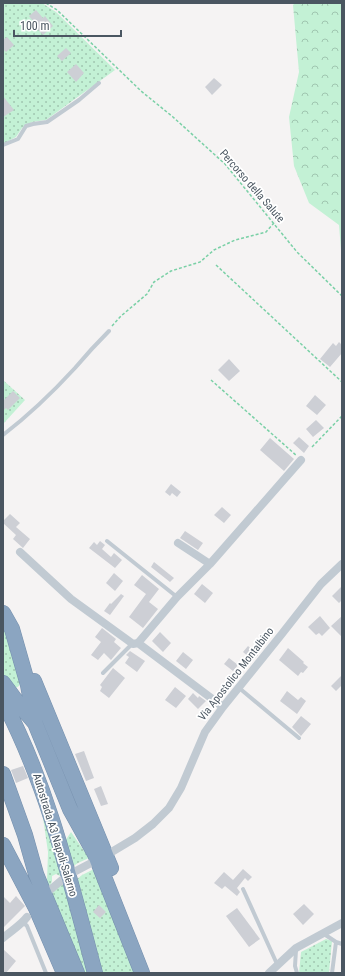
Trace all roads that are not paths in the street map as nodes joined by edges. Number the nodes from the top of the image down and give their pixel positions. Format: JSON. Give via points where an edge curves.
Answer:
{"nodes":[{"id":1,"x":99,"y":83,"type":"dead end"},
{"id":2,"x":3,"y":145,"type":"edge"},
{"id":3,"x":109,"y":331,"type":"road end"},
{"id":4,"x":3,"y":435,"type":"edge"},
{"id":5,"x":301,"y":460,"type":"road end"},
{"id":6,"x":108,"y":541,"type":"dead end"},
{"id":7,"x":178,"y":543,"type":"dead end"},
{"id":8,"x":20,"y":552,"type":"dead end"},
{"id":9,"x":210,"y":564,"type":"junction"},
{"id":10,"x":342,"y":564,"type":"edge"},
{"id":11,"x":177,"y":597,"type":"junction"},
{"id":12,"x":3,"y":613,"type":"edge"},
{"id":13,"x":12,"y":629,"type":"junction"},
{"id":14,"x":135,"y":644,"type":"junction"},
{"id":15,"x":103,"y":673,"type":"dead end"},
{"id":16,"x":3,"y":682,"type":"edge"},
{"id":17,"x":238,"y":687,"type":"junction"},
{"id":18,"x":3,"y":700,"type":"edge"},
{"id":19,"x":222,"y":707,"type":"junction"},
{"id":20,"x":35,"y":723,"type":"junction"},
{"id":21,"x":299,"y":738,"type":"dead end"},
{"id":22,"x":3,"y":774,"type":"edge"},
{"id":23,"x":3,"y":845,"type":"edge"},
{"id":24,"x":110,"y":853,"type":"dead end"},
{"id":25,"x":93,"y":862,"type":"dead end"},
{"id":26,"x":74,"y":872,"type":"dead end"},
{"id":27,"x":63,"y":879,"type":"dead end"},
{"id":28,"x":243,"y":889,"type":"dead end"},
{"id":29,"x":46,"y":891,"type":"junction"},
{"id":30,"x":30,"y":920,"type":"junction"},
{"id":31,"x":342,"y":923,"type":"edge"},
{"id":32,"x":324,"y":934,"type":"junction"},
{"id":33,"x":3,"y":938,"type":"edge"},
{"id":34,"x":336,"y":942,"type":"junction"},
{"id":35,"x":342,"y":944,"type":"edge"},
{"id":36,"x":296,"y":948,"type":"junction"},
{"id":37,"x":55,"y":950,"type":"junction"},
{"id":38,"x":278,"y":964,"type":"junction"},
{"id":39,"x":46,"y":973,"type":"edge"},
{"id":40,"x":55,"y":973,"type":"edge"},
{"id":41,"x":64,"y":973,"type":"edge"},
{"id":42,"x":77,"y":973,"type":"edge"},
{"id":43,"x":96,"y":973,"type":"edge"},
{"id":44,"x":142,"y":973,"type":"edge"},
{"id":45,"x":153,"y":973,"type":"edge"},
{"id":46,"x":269,"y":973,"type":"edge"},
{"id":47,"x":297,"y":973,"type":"edge"},
{"id":48,"x":332,"y":973,"type":"edge"}],
"edges":[{"from":1,"to":2,"type":"lane","via":[[47,122],[26,126],[18,139]]},
{"from":3,"to":4,"type":"lane","via":[[28,415]]},
{"from":5,"to":9,"type":"street"},
{"from":6,"to":11,"type":"lane"},
{"from":7,"to":9,"type":"street"},
{"from":8,"to":14,"type":"street","via":[[71,599]]},
{"from":9,"to":11,"type":"street"},
{"from":10,"to":17,"type":"street","name":"Via Apostolico Montalbino","via":[[321,584]]},
{"from":11,"to":14,"type":"street"},
{"from":12,"to":13,"type":"highway"},
{"from":13,"to":20,"type":"highway","via":[[28,685]]},
{"from":13,"to":45,"type":"highway","via":[[62,745]]},
{"from":14,"to":15,"type":"lane"},
{"from":14,"to":19,"type":"street"},
{"from":16,"to":20,"type":"highway"},
{"from":17,"to":19,"type":"street","name":"Via Apostolico Montalbino"},
{"from":17,"to":21,"type":"lane"},
{"from":18,"to":43,"type":"highway","name":"Autostrada A3 Napoli-Salerno","via":[[23,741],[44,795]]},
{"from":19,"to":24,"type":"street","name":"Via Apostolico Montalbino","via":[[205,732],[181,788],[169,808],[135,838]]},
{"from":20,"to":44,"type":"highway","via":[[70,809],[95,854]]},
{"from":22,"to":29,"type":"highway"},
{"from":23,"to":30,"type":"highway","via":[[31,898]]},
{"from":25,"to":26,"type":"street"},
{"from":27,"to":29,"type":"street"},
{"from":28,"to":38,"type":"lane"},
{"from":29,"to":37,"type":"highway"},
{"from":29,"to":42,"type":"highway"},
{"from":30,"to":33,"type":"street","via":[[16,926]]},
{"from":30,"to":37,"type":"highway"},
{"from":30,"to":39,"type":"lane","via":[[27,926]]},
{"from":30,"to":40,"type":"highway","via":[[44,936]]},
{"from":31,"to":32,"type":"street"},
{"from":32,"to":34,"type":"lane"},
{"from":32,"to":36,"type":"street"},
{"from":34,"to":35,"type":"lane"},
{"from":34,"to":48,"type":"lane"},
{"from":36,"to":38,"type":"street"},
{"from":36,"to":47,"type":"lane"},
{"from":37,"to":41,"type":"highway"},
{"from":38,"to":46,"type":"street"}]}
